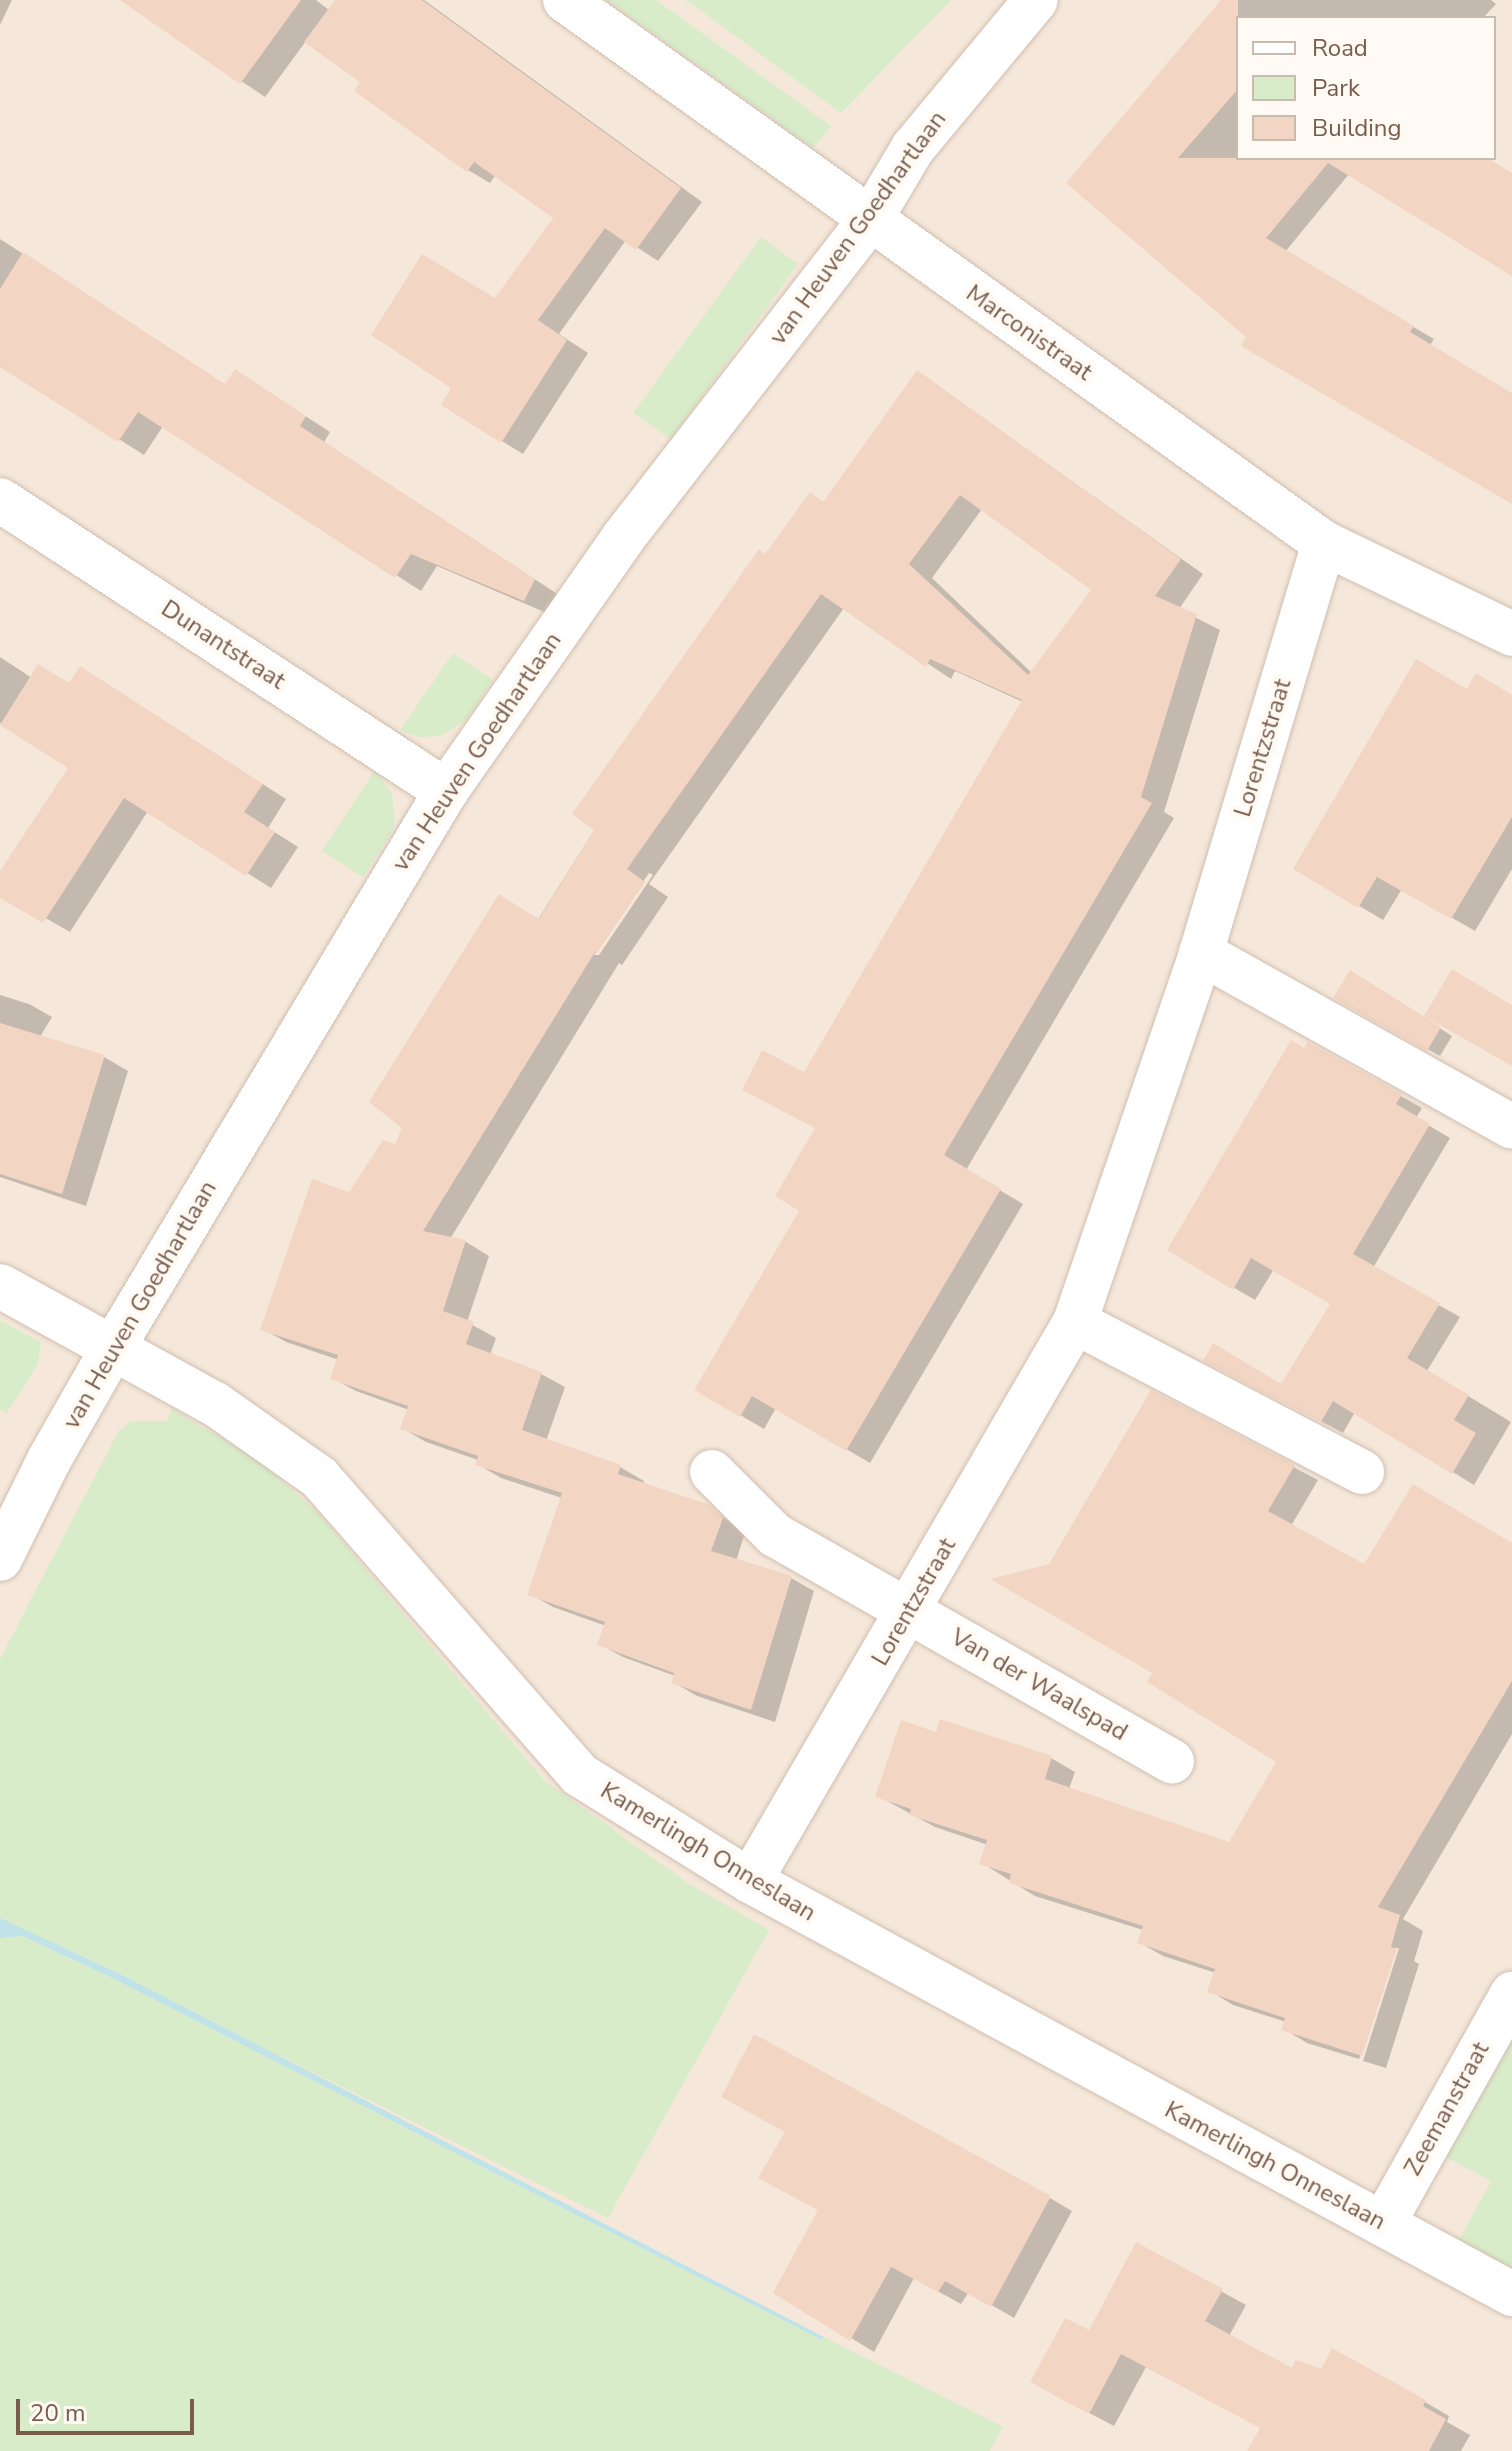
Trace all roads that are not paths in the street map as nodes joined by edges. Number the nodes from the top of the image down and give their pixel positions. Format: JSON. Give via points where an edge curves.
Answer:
{"nodes":[{"id":1,"x":565,"y":0,"type":"edge"},
{"id":2,"x":1036,"y":0,"type":"edge"},
{"id":3,"x":870,"y":220,"type":"junction"},
{"id":4,"x":0,"y":500,"type":"edge"},
{"id":5,"x":1324,"y":543,"type":"junction"},
{"id":6,"x":1512,"y":634,"type":"edge"},
{"id":7,"x":446,"y":791,"type":"junction"},
{"id":8,"x":1201,"y":953,"type":"junction"},
{"id":9,"x":1512,"y":1127,"type":"edge"},
{"id":10,"x":0,"y":1286,"type":"edge"},
{"id":11,"x":1075,"y":1322,"type":"junction"},
{"id":12,"x":114,"y":1346,"type":"junction"},
{"id":13,"x":712,"y":1472,"type":"dead end"},
{"id":14,"x":1362,"y":1472,"type":"dead end"},
{"id":15,"x":0,"y":1559,"type":"edge"},
{"id":16,"x":909,"y":1611,"type":"junction"},
{"id":17,"x":1172,"y":1761,"type":"dead end"},
{"id":18,"x":750,"y":1881,"type":"junction"},
{"id":19,"x":1512,"y":1994,"type":"edge"},
{"id":20,"x":1383,"y":2224,"type":"junction"},
{"id":21,"x":1512,"y":2294,"type":"edge"}],
"edges":[{"from":1,"to":3,"type":"street","name":"Marconistraat"},
{"from":2,"to":3,"type":"street","name":"van Heuven Goedhartlaan","via":[[913,148]]},
{"from":3,"to":5,"type":"street","name":"Marconistraat"},
{"from":3,"to":7,"type":"street","name":"van Heuven Goedhartlaan","via":[[623,538]]},
{"from":4,"to":7,"type":"street","name":"Dunantstraat"},
{"from":5,"to":6,"type":"street","name":"Marconistraat"},
{"from":5,"to":8,"type":"street","name":"Lorentzstraat"},
{"from":7,"to":12,"type":"street","name":"van Heuven Goedhartlaan"},
{"from":8,"to":9,"type":"street"},
{"from":8,"to":11,"type":"street","name":"Lorentzstraat"},
{"from":10,"to":12,"type":"street","name":"Kamerlingh Onneslaan"},
{"from":11,"to":14,"type":"street"},
{"from":11,"to":16,"type":"street","name":"Lorentzstraat"},
{"from":12,"to":15,"type":"street","name":"van Heuven Goedhartlaan"},
{"from":12,"to":18,"type":"street","name":"Kamerlingh Onneslaan","via":[[215,1404],[319,1477],[580,1775]]},
{"from":13,"to":16,"type":"street","name":"Van der Waalspad","via":[[775,1535]]},
{"from":16,"to":17,"type":"street","name":"Van der Waalspad"},
{"from":16,"to":18,"type":"street","name":"Lorentzstraat"},
{"from":18,"to":20,"type":"street","name":"Kamerlingh Onneslaan"},
{"from":19,"to":20,"type":"street","name":"Zeemanstraat"},
{"from":20,"to":21,"type":"street","name":"Kamerlingh Onneslaan"}]}
